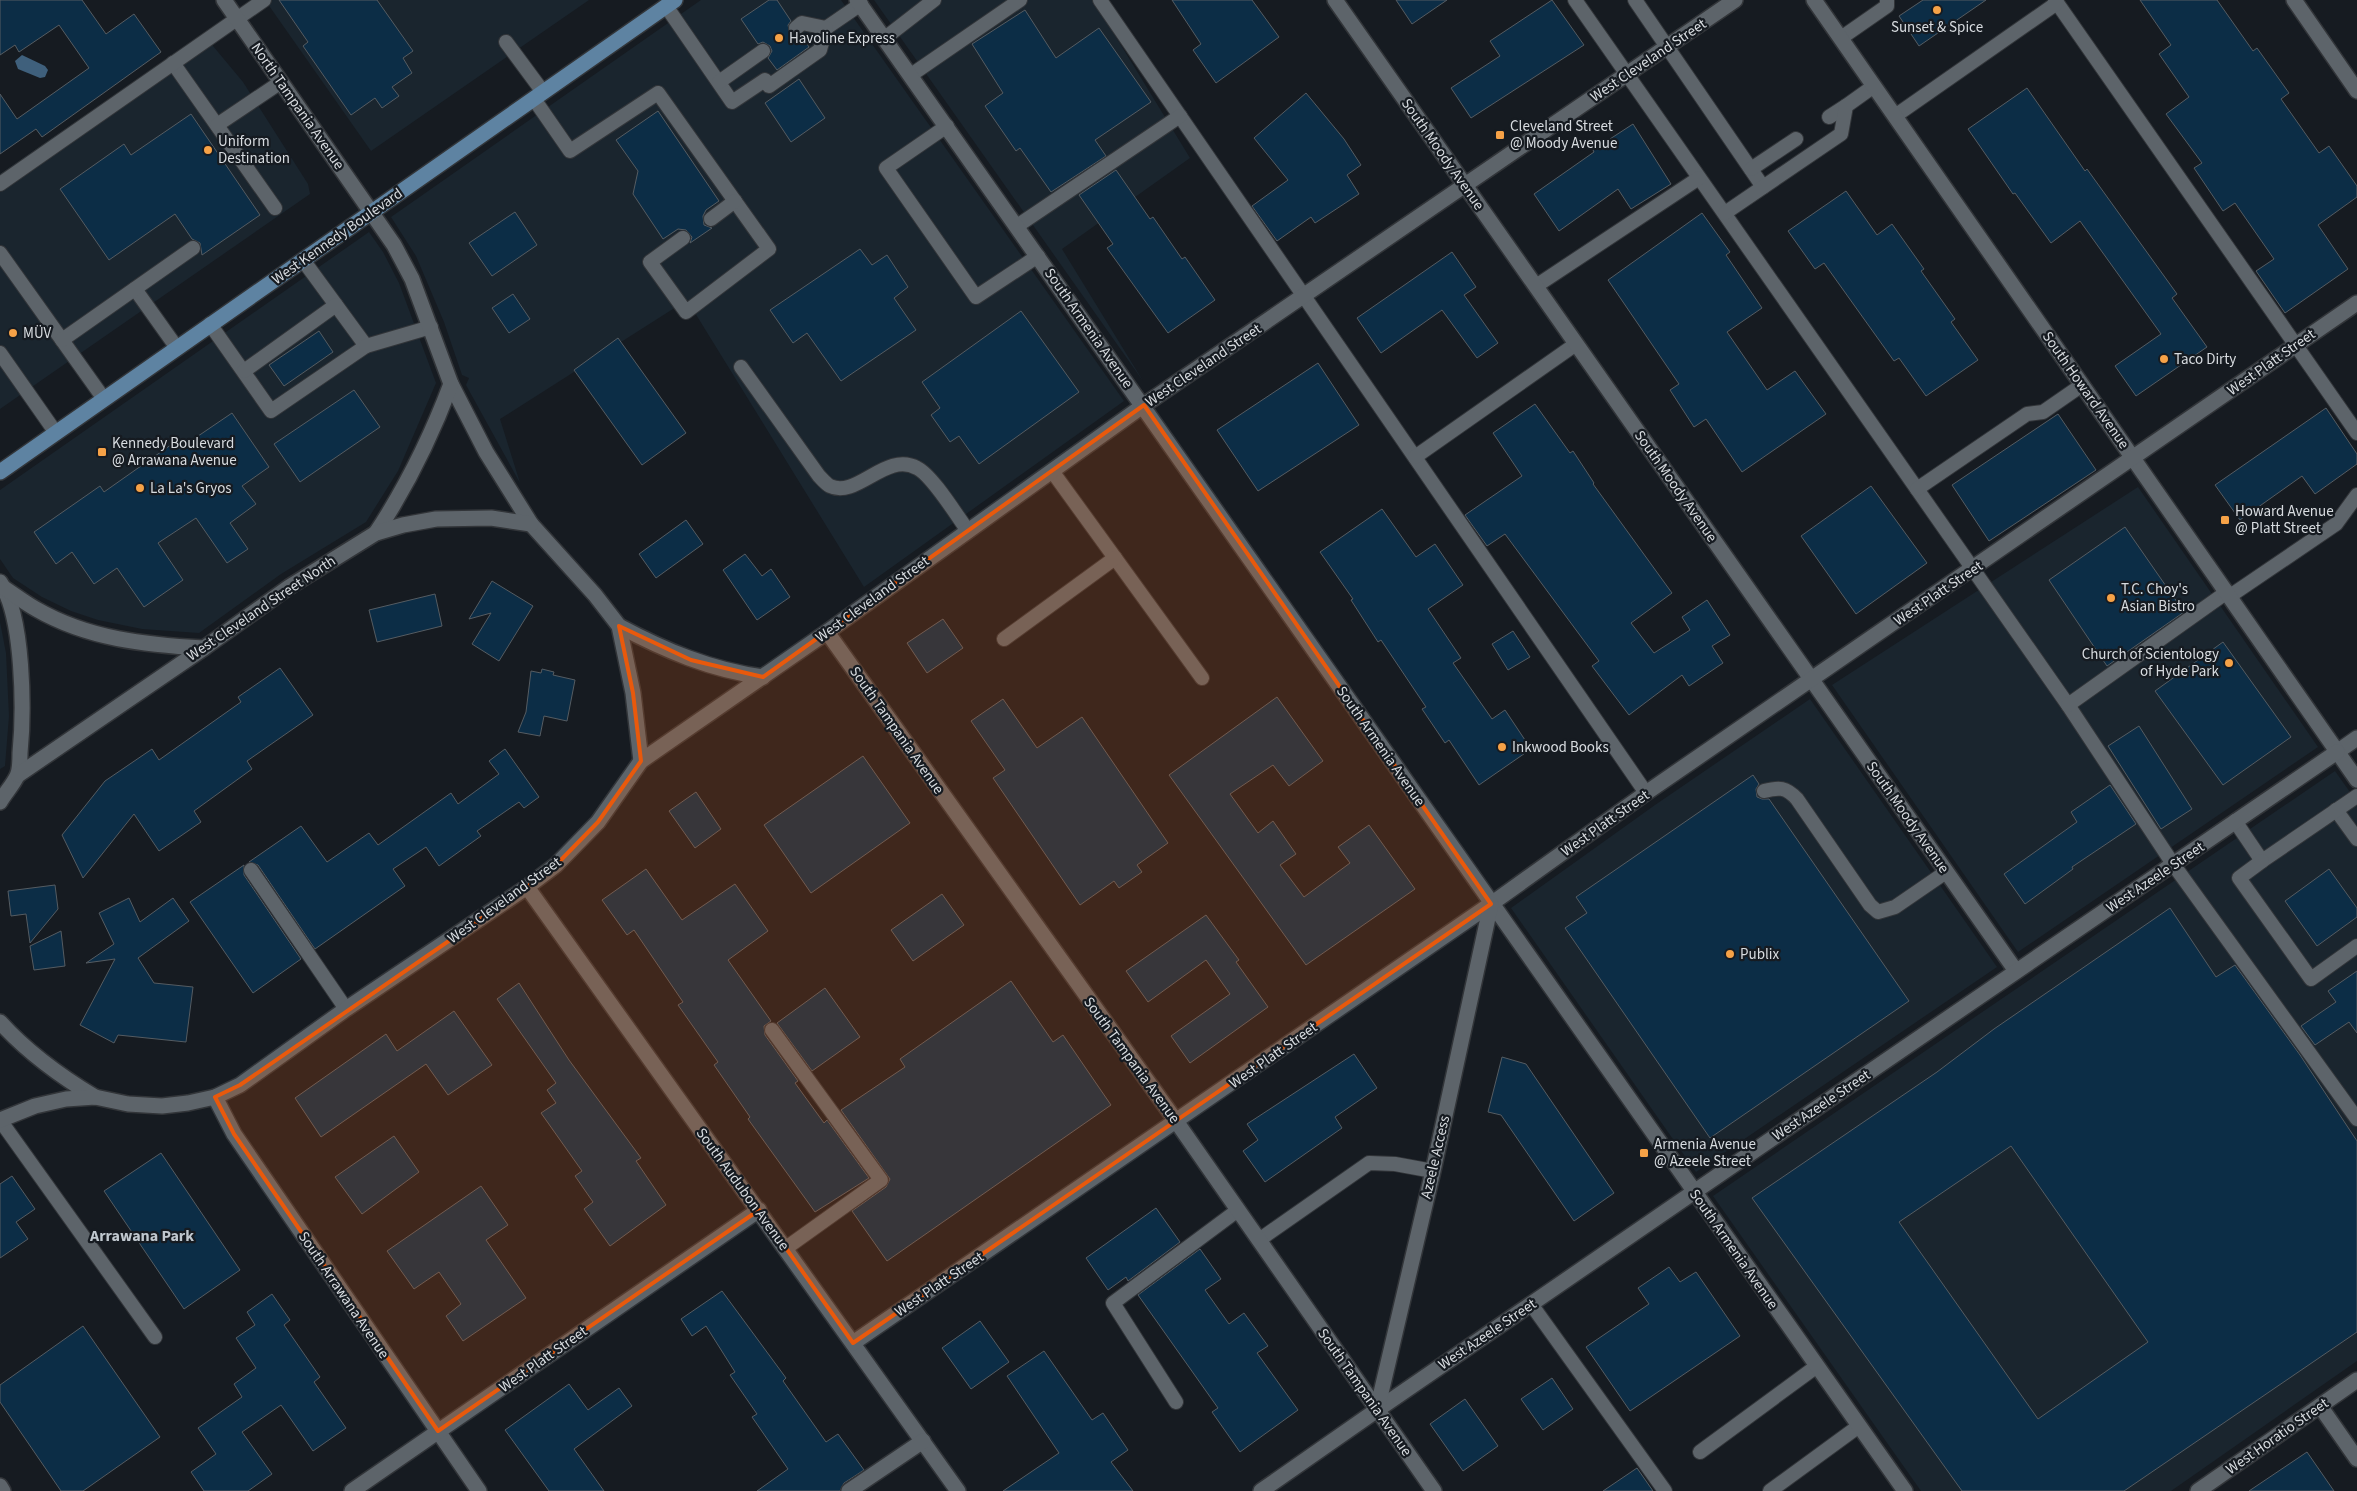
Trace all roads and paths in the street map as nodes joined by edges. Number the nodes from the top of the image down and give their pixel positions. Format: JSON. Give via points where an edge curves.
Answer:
{"nodes":[{"id":1,"x":224,"y":0,"type":"edge"},
{"id":2,"x":264,"y":0,"type":"edge"},
{"id":3,"x":934,"y":0,"type":"edge"},
{"id":4,"x":1020,"y":0,"type":"edge"},
{"id":5,"x":1100,"y":0,"type":"edge"},
{"id":6,"x":1336,"y":0,"type":"edge"},
{"id":7,"x":1575,"y":0,"type":"edge"},
{"id":8,"x":1635,"y":0,"type":"edge"},
{"id":9,"x":1735,"y":0,"type":"edge"},
{"id":10,"x":1814,"y":0,"type":"edge"},
{"id":11,"x":1887,"y":0,"type":"edge"},
{"id":12,"x":2294,"y":0,"type":"edge"},
{"id":13,"x":859,"y":2,"type":"edge"},
{"id":14,"x":2056,"y":2,"type":"edge"},
{"id":15,"x":670,"y":3,"type":"edge"},
{"id":16,"x":237,"y":18,"type":"junction"},
{"id":17,"x":796,"y":28,"type":"dead end"},
{"id":18,"x":826,"y":28,"type":"junction"},
{"id":19,"x":884,"y":38,"type":"junction"},
{"id":20,"x":1841,"y":38,"type":"junction"},
{"id":21,"x":506,"y":42,"type":"dead end"},
{"id":22,"x":1668,"y":46,"type":"junction"},
{"id":23,"x":763,"y":51,"type":"dead end"},
{"id":24,"x":174,"y":63,"type":"junction"},
{"id":25,"x":1626,"y":74,"type":"junction"},
{"id":26,"x":911,"y":75,"type":"junction"},
{"id":27,"x":281,"y":82,"type":"junction"},
{"id":28,"x":719,"y":82,"type":"junction"},
{"id":29,"x":1874,"y":86,"type":"junction"},
{"id":30,"x":2357,"y":91,"type":"edge"},
{"id":31,"x":538,"y":95,"type":"junction"},
{"id":32,"x":1846,"y":106,"type":"junction"},
{"id":33,"x":1180,"y":116,"type":"junction"},
{"id":34,"x":1895,"y":116,"type":"junction"},
{"id":35,"x":1829,"y":117,"type":"dead end"},
{"id":36,"x":217,"y":125,"type":"junction"},
{"id":37,"x":947,"y":126,"type":"junction"},
{"id":38,"x":1796,"y":139,"type":"dead end"},
{"id":39,"x":1751,"y":169,"type":"junction"},
{"id":40,"x":1699,"y":178,"type":"junction"},
{"id":41,"x":0,"y":184,"type":"edge"},
{"id":42,"x":1465,"y":185,"type":"junction"},
{"id":43,"x":1763,"y":187,"type":"junction"},
{"id":44,"x":735,"y":201,"type":"junction"},
{"id":45,"x":275,"y":208,"type":"dead end"},
{"id":46,"x":371,"y":212,"type":"junction"},
{"id":47,"x":1724,"y":213,"type":"junction"},
{"id":48,"x":711,"y":219,"type":"dead end"},
{"id":49,"x":1017,"y":226,"type":"junction"},
{"id":50,"x":683,"y":238,"type":"dead end"},
{"id":51,"x":193,"y":248,"type":"dead end"},
{"id":52,"x":0,"y":253,"type":"edge"},
{"id":53,"x":1038,"y":256,"type":"junction"},
{"id":54,"x":303,"y":260,"type":"junction"},
{"id":55,"x":1536,"y":286,"type":"junction"},
{"id":56,"x":135,"y":289,"type":"junction"},
{"id":57,"x":1305,"y":295,"type":"junction"},
{"id":58,"x":2357,"y":303,"type":"edge"},
{"id":59,"x":336,"y":305,"type":"junction"},
{"id":60,"x":210,"y":324,"type":"junction"},
{"id":61,"x":431,"y":327,"type":"junction"},
{"id":62,"x":62,"y":340,"type":"junction"},
{"id":63,"x":1576,"y":344,"type":"junction"},
{"id":64,"x":2295,"y":345,"type":"junction"},
{"id":65,"x":366,"y":346,"type":"junction"},
{"id":66,"x":177,"y":348,"type":"junction"},
{"id":67,"x":0,"y":353,"type":"edge"},
{"id":68,"x":741,"y":367,"type":"dead end"},
{"id":69,"x":244,"y":371,"type":"junction"},
{"id":70,"x":451,"y":384,"type":"junction"},
{"id":71,"x":2082,"y":385,"type":"junction"},
{"id":72,"x":104,"y":399,"type":"junction"},
{"id":73,"x":1144,"y":405,"type":"junction"},
{"id":74,"x":56,"y":433,"type":"junction"},
{"id":75,"x":2357,"y":433,"type":"edge"},
{"id":76,"x":1415,"y":457,"type":"junction"},
{"id":77,"x":2133,"y":457,"type":"junction"},
{"id":78,"x":1052,"y":471,"type":"junction"},
{"id":79,"x":0,"y":472,"type":"edge"},
{"id":80,"x":1917,"y":489,"type":"junction"},
{"id":81,"x":2357,"y":495,"type":"edge"},
{"id":82,"x":531,"y":524,"type":"junction"},
{"id":83,"x":968,"y":531,"type":"junction"},
{"id":84,"x":376,"y":533,"type":"junction"},
{"id":85,"x":1115,"y":558,"type":"junction"},
{"id":86,"x":1973,"y":569,"type":"junction"},
{"id":87,"x":2,"y":585,"type":"edge"},
{"id":88,"x":2228,"y":594,"type":"junction"},
{"id":89,"x":618,"y":626,"type":"junction"},
{"id":90,"x":827,"y":632,"type":"junction"},
{"id":91,"x":1004,"y":639,"type":"dead end"},
{"id":92,"x":204,"y":648,"type":"junction"},
{"id":93,"x":763,"y":677,"type":"junction"},
{"id":94,"x":1202,"y":678,"type":"dead end"},
{"id":95,"x":1812,"y":680,"type":"junction"},
{"id":96,"x":2068,"y":705,"type":"junction"},
{"id":97,"x":2357,"y":738,"type":"edge"},
{"id":98,"x":2337,"y":752,"type":"junction"},
{"id":99,"x":640,"y":761,"type":"junction"},
{"id":100,"x":18,"y":775,"type":"junction"},
{"id":101,"x":2357,"y":780,"type":"edge"},
{"id":102,"x":1764,"y":791,"type":"dead end"},
{"id":103,"x":1646,"y":793,"type":"junction"},
{"id":104,"x":2357,"y":796,"type":"edge"},
{"id":105,"x":0,"y":802,"type":"edge"},
{"id":106,"x":2336,"y":810,"type":"junction"},
{"id":107,"x":2235,"y":822,"type":"junction"},
{"id":108,"x":2357,"y":839,"type":"edge"},
{"id":109,"x":2262,"y":861,"type":"junction"},
{"id":110,"x":2173,"y":864,"type":"junction"},
{"id":111,"x":251,"y":870,"type":"dead end"},
{"id":112,"x":1946,"y":872,"type":"junction"},
{"id":113,"x":527,"y":887,"type":"junction"},
{"id":114,"x":1491,"y":904,"type":"junction"},
{"id":115,"x":2357,"y":946,"type":"edge"},
{"id":116,"x":2016,"y":971,"type":"junction"},
{"id":117,"x":346,"y":1009,"type":"junction"},
{"id":118,"x":0,"y":1022,"type":"edge"},
{"id":119,"x":772,"y":1030,"type":"dead end"},
{"id":120,"x":95,"y":1097,"type":"junction"},
{"id":121,"x":215,"y":1097,"type":"junction"},
{"id":122,"x":2357,"y":1119,"type":"edge"},
{"id":123,"x":0,"y":1120,"type":"edge"},
{"id":124,"x":1176,"y":1121,"type":"junction"},
{"id":125,"x":1432,"y":1171,"type":"junction"},
{"id":126,"x":1694,"y":1192,"type":"junction"},
{"id":127,"x":758,"y":1210,"type":"junction"},
{"id":128,"x":1238,"y":1210,"type":"junction"},
{"id":129,"x":1259,"y":1240,"type":"junction"},
{"id":130,"x":786,"y":1248,"type":"junction"},
{"id":131,"x":1531,"y":1304,"type":"junction"},
{"id":132,"x":155,"y":1338,"type":"dead end"},
{"id":133,"x":853,"y":1343,"type":"junction"},
{"id":134,"x":1817,"y":1366,"type":"junction"},
{"id":135,"x":2357,"y":1380,"type":"edge"},
{"id":136,"x":1176,"y":1402,"type":"dead end"},
{"id":137,"x":2320,"y":1406,"type":"junction"},
{"id":138,"x":1377,"y":1410,"type":"junction"},
{"id":139,"x":1859,"y":1426,"type":"junction"},
{"id":140,"x":438,"y":1431,"type":"junction"},
{"id":141,"x":923,"y":1441,"type":"junction"},
{"id":142,"x":1700,"y":1452,"type":"dead end"},
{"id":143,"x":2357,"y":1459,"type":"edge"},
{"id":144,"x":0,"y":1486,"type":"edge"},
{"id":145,"x":3,"y":1491,"type":"edge"},
{"id":146,"x":352,"y":1491,"type":"edge"},
{"id":147,"x":479,"y":1491,"type":"edge"},
{"id":148,"x":849,"y":1491,"type":"edge"},
{"id":149,"x":958,"y":1491,"type":"edge"},
{"id":150,"x":1261,"y":1491,"type":"edge"},
{"id":151,"x":1434,"y":1491,"type":"edge"},
{"id":152,"x":1665,"y":1491,"type":"edge"},
{"id":153,"x":1770,"y":1491,"type":"edge"},
{"id":154,"x":1905,"y":1491,"type":"edge"},
{"id":155,"x":2198,"y":1491,"type":"edge"}],
"edges":[{"from":1,"to":16,"type":"street","name":"North Tampania Avenue"},
{"from":2,"to":16,"type":"lane"},
{"from":3,"to":19,"type":"lane"},
{"from":4,"to":26,"type":"lane"},
{"from":5,"to":33,"type":"lane"},
{"from":6,"to":42,"type":"street","name":"South Moody Avenue"},
{"from":7,"to":25,"type":"lane"},
{"from":8,"to":22,"type":"lane"},
{"from":9,"to":22,"type":"street","name":"West Cleveland Street"},
{"from":10,"to":20,"type":"street","name":"South Howard Avenue"},
{"from":11,"to":20,"type":"lane","via":[[1887,6]]},
{"from":12,"to":30,"type":"street"},
{"from":13,"to":18,"type":"lane"},
{"from":13,"to":19,"type":"street","name":"South Armenia Avenue"},
{"from":14,"to":34,"type":"lane"},
{"from":14,"to":64,"type":"lane"},
{"from":15,"to":28,"type":"lane"},
{"from":15,"to":31,"type":"main road","name":"West Kennedy Boulevard"},
{"from":16,"to":24,"type":"lane"},
{"from":16,"to":27,"type":"street","name":"North Tampania Avenue"},
{"from":17,"to":18,"type":"lane","via":[[802,23]]},
{"from":18,"to":28,"type":"lane","via":[[820,50],[769,86],[765,80],[732,102]]},
{"from":19,"to":26,"type":"street","name":"South Armenia Avenue"},
{"from":20,"to":29,"type":"street","name":"South Howard Avenue"},
{"from":21,"to":31,"type":"lane"},
{"from":22,"to":25,"type":"street","name":"West Cleveland Street"},
{"from":22,"to":39,"type":"lane"},
{"from":23,"to":28,"type":"lane"},
{"from":24,"to":36,"type":"lane"},
{"from":24,"to":41,"type":"lane"},
{"from":25,"to":40,"type":"lane"},
{"from":25,"to":42,"type":"street","name":"West Cleveland Street"},
{"from":26,"to":37,"type":"street","name":"South Armenia Avenue"},
{"from":27,"to":36,"type":"lane"},
{"from":27,"to":46,"type":"street","name":"North Tampania Avenue"},
{"from":29,"to":32,"type":"lane"},
{"from":29,"to":34,"type":"street","name":"South Howard Avenue"},
{"from":31,"to":44,"type":"lane","via":[[570,151],[658,93]]},
{"from":31,"to":46,"type":"main road","name":"West Kennedy Boulevard"},
{"from":32,"to":35,"type":"lane"},
{"from":32,"to":43,"type":"lane","via":[[1842,134]]},
{"from":33,"to":49,"type":"lane"},
{"from":33,"to":57,"type":"lane","via":[[1227,188]]},
{"from":34,"to":71,"type":"street","name":"South Howard Avenue"},
{"from":36,"to":45,"type":"lane"},
{"from":37,"to":49,"type":"street","name":"South Armenia Avenue"},
{"from":37,"to":53,"type":"lane","via":[[886,168],[976,298]]},
{"from":38,"to":39,"type":"lane"},
{"from":39,"to":43,"type":"lane"},
{"from":40,"to":47,"type":"lane"},
{"from":40,"to":55,"type":"lane"},
{"from":42,"to":55,"type":"street","name":"South Moody Avenue"},
{"from":42,"to":57,"type":"street","name":"West Cleveland Street"},
{"from":43,"to":47,"type":"lane"},
{"from":44,"to":48,"type":"lane"},
{"from":44,"to":50,"type":"lane","via":[[769,249],[686,312],[650,262]]},
{"from":46,"to":54,"type":"main road","name":"West Kennedy Boulevard"},
{"from":46,"to":61,"type":"street","via":[[403,261]]},
{"from":47,"to":80,"type":"lane"},
{"from":49,"to":53,"type":"street","name":"South Armenia Avenue"},
{"from":51,"to":56,"type":"lane"},
{"from":52,"to":62,"type":"lane"},
{"from":53,"to":73,"type":"street","name":"South Armenia Avenue"},
{"from":54,"to":59,"type":"lane"},
{"from":54,"to":60,"type":"main road","name":"West Kennedy Boulevard"},
{"from":55,"to":63,"type":"street","name":"South Moody Avenue"},
{"from":56,"to":62,"type":"lane"},
{"from":56,"to":66,"type":"lane"},
{"from":57,"to":73,"type":"street","name":"West Cleveland Street"},
{"from":57,"to":76,"type":"lane"},
{"from":58,"to":64,"type":"street","name":"West Platt Street"},
{"from":59,"to":65,"type":"lane"},
{"from":59,"to":69,"type":"lane","via":[[308,332]]},
{"from":60,"to":66,"type":"main road","name":"West Kennedy Boulevard"},
{"from":60,"to":69,"type":"lane"},
{"from":61,"to":65,"type":"lane"},
{"from":61,"to":70,"type":"street"},
{"from":62,"to":72,"type":"lane"},
{"from":63,"to":76,"type":"lane"},
{"from":63,"to":95,"type":"street","name":"South Moody Avenue"},
{"from":64,"to":75,"type":"lane"},
{"from":64,"to":77,"type":"street","name":"West Platt Street"},
{"from":65,"to":69,"type":"lane","via":[[312,374],[271,411]]},
{"from":66,"to":72,"type":"main road","name":"West Kennedy Boulevard"},
{"from":67,"to":74,"type":"lane"},
{"from":68,"to":83,"type":"lane","via":[[819,476],[831,486],[842,488],[892,466],[906,464],[925,473]]},
{"from":70,"to":82,"type":"street","via":[[486,452]]},
{"from":70,"to":84,"type":"street","via":[[410,479]]},
{"from":71,"to":77,"type":"street","name":"South Howard Avenue"},
{"from":71,"to":80,"type":"lane","via":[[2043,412],[2026,414]]},
{"from":72,"to":74,"type":"main road","name":"West Kennedy Boulevard"},
{"from":73,"to":78,"type":"street","name":"West Cleveland Street"},
{"from":73,"to":114,"type":"street","name":"South Armenia Avenue"},
{"from":74,"to":79,"type":"main road","name":"West Kennedy Boulevard"},
{"from":76,"to":103,"type":"lane"},
{"from":77,"to":86,"type":"street","name":"West Platt Street"},
{"from":77,"to":88,"type":"street","name":"South Howard Avenue"},
{"from":78,"to":83,"type":"street","name":"West Cleveland Street"},
{"from":78,"to":85,"type":"lane"},
{"from":80,"to":86,"type":"lane"},
{"from":81,"to":88,"type":"lane","via":[[2336,524]]},
{"from":82,"to":84,"type":"street","name":"West Cleveland Street North","via":[[491,518],[436,519]]},
{"from":82,"to":89,"type":"street","via":[[595,595]]},
{"from":83,"to":90,"type":"street","name":"West Cleveland Street"},
{"from":84,"to":92,"type":"street","name":"West Cleveland Street North","via":[[289,587]]},
{"from":85,"to":91,"type":"lane"},
{"from":85,"to":94,"type":"lane"},
{"from":86,"to":95,"type":"street","name":"West Platt Street"},
{"from":86,"to":96,"type":"lane"},
{"from":87,"to":92,"type":"street","via":[[36,609],[96,634],[162,646]]},
{"from":87,"to":100,"type":"street","via":[[20,652],[22,718]]},
{"from":88,"to":96,"type":"lane"},
{"from":88,"to":98,"type":"street","name":"South Howard Avenue"},
{"from":89,"to":93,"type":"street","via":[[691,660]]},
{"from":89,"to":99,"type":"street","via":[[633,693]]},
{"from":90,"to":93,"type":"street","name":"West Cleveland Street"},
{"from":90,"to":124,"type":"street","name":"South Tampania Avenue"},
{"from":92,"to":100,"type":"street","name":"West Cleveland Street North"},
{"from":93,"to":99,"type":"street","name":"West Cleveland Street"},
{"from":95,"to":103,"type":"street","name":"West Platt Street"},
{"from":95,"to":112,"type":"street","name":"South Moody Avenue"},
{"from":96,"to":110,"type":"lane"},
{"from":97,"to":98,"type":"street","name":"West Azeele Street"},
{"from":98,"to":101,"type":"street","name":"South Howard Avenue"},
{"from":98,"to":107,"type":"street","name":"West Azeele Street"},
{"from":99,"to":113,"type":"street","name":"West Cleveland Street","via":[[598,822],[556,865]]},
{"from":100,"to":105,"type":"street"},
{"from":102,"to":112,"type":"lane","via":[[1778,787],[1797,799],[1878,912],[1895,907]]},
{"from":103,"to":114,"type":"street","name":"West Platt Street"},
{"from":104,"to":106,"type":"lane"},
{"from":106,"to":108,"type":"lane"},
{"from":106,"to":109,"type":"lane"},
{"from":107,"to":109,"type":"lane"},
{"from":107,"to":110,"type":"street","name":"West Azeele Street"},
{"from":109,"to":115,"type":"lane","via":[[2239,878],[2311,979]]},
{"from":110,"to":116,"type":"street","name":"West Azeele Street"},
{"from":110,"to":122,"type":"lane"},
{"from":111,"to":117,"type":"lane"},
{"from":112,"to":116,"type":"street","name":"South Moody Avenue"},
{"from":113,"to":117,"type":"street","name":"West Cleveland Street"},
{"from":113,"to":127,"type":"street","name":"South Audubon Avenue"},
{"from":114,"to":124,"type":"street","name":"West Platt Street"},
{"from":114,"to":125,"type":"street","name":"Azeele Access"},
{"from":114,"to":126,"type":"street","name":"South Armenia Avenue"},
{"from":116,"to":126,"type":"street","name":"West Azeele Street"},
{"from":117,"to":121,"type":"street","name":"West Cleveland Street","via":[[240,1084]]},
{"from":118,"to":120,"type":"street","via":[[30,1052]]},
{"from":119,"to":130,"type":"lane","via":[[881,1180]]},
{"from":120,"to":121,"type":"street","name":"West Cleveland Street","via":[[128,1104],[162,1106]]},
{"from":120,"to":123,"type":"street","name":"West Cleveland Street","via":[[35,1106]]},
{"from":121,"to":140,"type":"street","name":"South Arrawana Avenue","via":[[234,1134]]},
{"from":123,"to":132,"type":"lane"},
{"from":124,"to":128,"type":"street","name":"South Tampania Avenue"},
{"from":124,"to":133,"type":"street","name":"West Platt Street"},
{"from":125,"to":129,"type":"lane","via":[[1369,1163]]},
{"from":125,"to":138,"type":"street","name":"Azeele Access"},
{"from":126,"to":131,"type":"street","name":"West Azeele Street"},
{"from":126,"to":134,"type":"street","name":"South Armenia Avenue"},
{"from":127,"to":130,"type":"street","name":"South Audubon Avenue"},
{"from":127,"to":140,"type":"street","name":"West Platt Street"},
{"from":128,"to":129,"type":"street","name":"South Tampania Avenue"},
{"from":128,"to":136,"type":"lane","via":[[1112,1303]]},
{"from":129,"to":138,"type":"street","name":"South Tampania Avenue"},
{"from":130,"to":133,"type":"street","name":"South Audubon Avenue"},
{"from":131,"to":138,"type":"street","name":"West Azeele Street"},
{"from":131,"to":152,"type":"lane"},
{"from":133,"to":141,"type":"street","name":"South Audubon Avenue"},
{"from":134,"to":139,"type":"street","name":"South Armenia Avenue"},
{"from":134,"to":142,"type":"lane"},
{"from":135,"to":137,"type":"street","name":"West Horatio Street"},
{"from":137,"to":143,"type":"street"},
{"from":137,"to":155,"type":"street","name":"West Horatio Street"},
{"from":138,"to":150,"type":"street","name":"West Azeele Street"},
{"from":138,"to":151,"type":"street","name":"South Tampania Avenue"},
{"from":139,"to":153,"type":"lane"},
{"from":139,"to":154,"type":"street","name":"South Armenia Avenue"},
{"from":140,"to":146,"type":"street","name":"West Platt Street"},
{"from":140,"to":147,"type":"street","name":"South Arrawana Avenue"},
{"from":141,"to":148,"type":"street"},
{"from":141,"to":149,"type":"street","name":"South Audubon Avenue"},
{"from":144,"to":145,"type":"street"}]}
